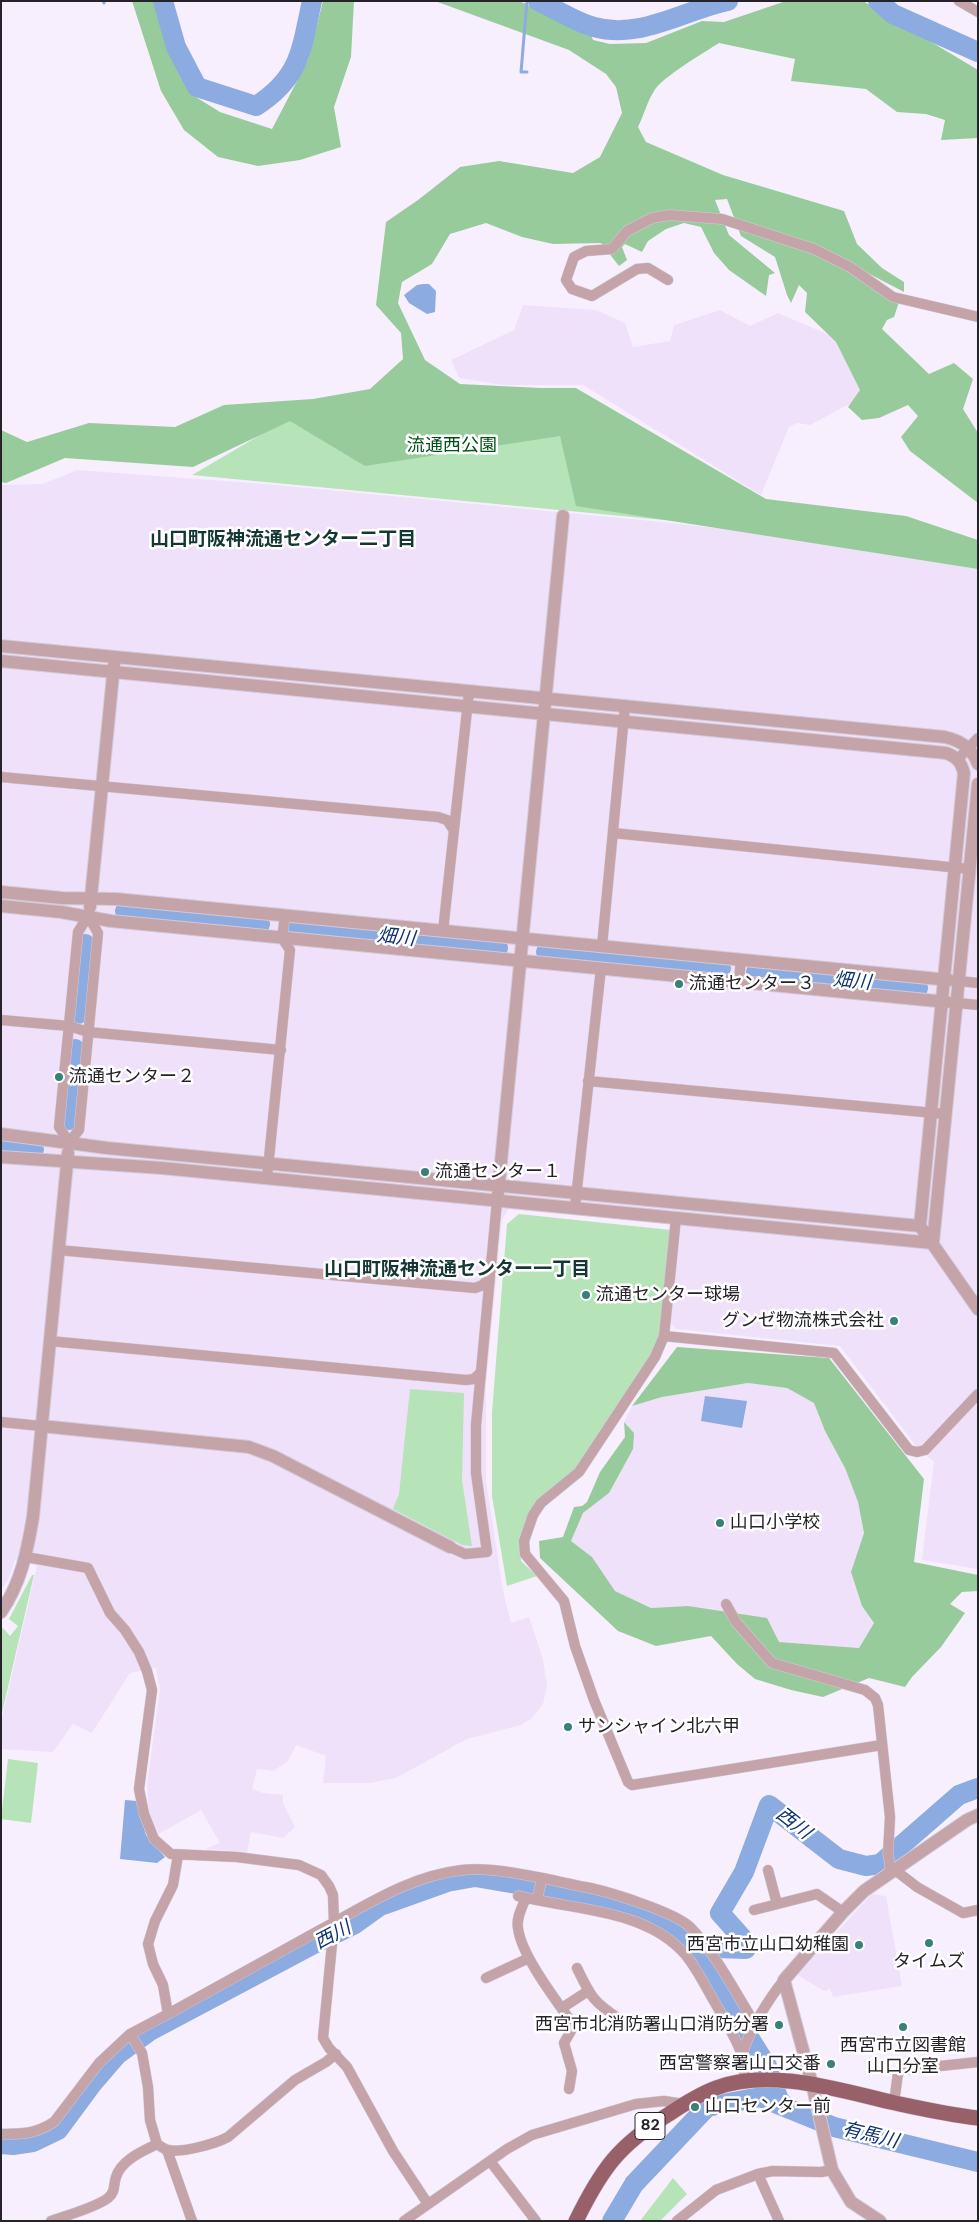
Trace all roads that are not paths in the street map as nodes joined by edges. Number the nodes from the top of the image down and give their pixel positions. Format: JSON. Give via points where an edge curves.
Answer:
{"nodes":[{"id":1,"x":959,"y":1,"type":"edge"},
{"id":2,"x":976,"y":8,"type":"edge"},
{"id":3,"x":668,"y":280,"type":"dead end"},
{"id":4,"x":978,"y":317,"type":"edge"},
{"id":5,"x":563,"y":516,"type":"dead end"},
{"id":6,"x":1,"y":646,"type":"edge"},
{"id":7,"x":114,"y":658,"type":"junction"},
{"id":8,"x":1,"y":661,"type":"edge"},
{"id":9,"x":113,"y":672,"type":"junction"},
{"id":10,"x":468,"y":692,"type":"junction"},
{"id":11,"x":544,"y":699,"type":"junction"},
{"id":12,"x":467,"y":706,"type":"junction"},
{"id":13,"x":625,"y":706,"type":"junction"},
{"id":14,"x":543,"y":713,"type":"junction"},
{"id":15,"x":624,"y":721,"type":"junction"},
{"id":16,"x":978,"y":738,"type":"edge"},
{"id":17,"x":968,"y":748,"type":"junction"},
{"id":18,"x":958,"y":759,"type":"junction"},
{"id":19,"x":978,"y":764,"type":"edge"},
{"id":20,"x":1,"y":776,"type":"edge"},
{"id":21,"x":978,"y":784,"type":"edge"},
{"id":22,"x":102,"y":785,"type":"junction"},
{"id":23,"x":453,"y":829,"type":"junction"},
{"id":24,"x":614,"y":833,"type":"junction"},
{"id":25,"x":954,"y":867,"type":"junction"},
{"id":26,"x":969,"y":869,"type":"junction"},
{"id":27,"x":1,"y":892,"type":"edge"},
{"id":28,"x":91,"y":898,"type":"junction"},
{"id":29,"x":1,"y":906,"type":"edge"},
{"id":30,"x":88,"y":916,"type":"junction"},
{"id":31,"x":285,"y":916,"type":"junction"},
{"id":32,"x":443,"y":931,"type":"junction"},
{"id":33,"x":282,"y":938,"type":"junction"},
{"id":34,"x":522,"y":939,"type":"junction"},
{"id":35,"x":602,"y":946,"type":"junction"},
{"id":36,"x":741,"y":959,"type":"junction"},
{"id":37,"x":521,"y":961,"type":"junction"},
{"id":38,"x":601,"y":968,"type":"junction"},
{"id":39,"x":943,"y":979,"type":"junction"},
{"id":40,"x":739,"y":981,"type":"junction"},
{"id":41,"x":959,"y":981,"type":"junction"},
{"id":42,"x":978,"y":983,"type":"edge"},
{"id":43,"x":940,"y":1001,"type":"junction"},
{"id":44,"x":957,"y":1003,"type":"junction"},
{"id":45,"x":978,"y":1005,"type":"edge"},
{"id":46,"x":1,"y":1020,"type":"edge"},
{"id":47,"x":69,"y":1026,"type":"junction"},
{"id":48,"x":88,"y":1032,"type":"junction"},
{"id":49,"x":281,"y":1050,"type":"junction"},
{"id":50,"x":588,"y":1081,"type":"junction"},
{"id":51,"x":930,"y":1113,"type":"junction"},
{"id":52,"x":945,"y":1114,"type":"junction"},
{"id":53,"x":1,"y":1134,"type":"edge"},
{"id":54,"x":69,"y":1142,"type":"junction"},
{"id":55,"x":1,"y":1157,"type":"edge"},
{"id":56,"x":67,"y":1161,"type":"junction"},
{"id":57,"x":269,"y":1164,"type":"junction"},
{"id":58,"x":267,"y":1178,"type":"junction"},
{"id":59,"x":498,"y":1186,"type":"junction"},
{"id":60,"x":578,"y":1193,"type":"junction"},
{"id":61,"x":497,"y":1201,"type":"junction"},
{"id":62,"x":575,"y":1207,"type":"junction"},
{"id":63,"x":676,"y":1218,"type":"junction"},
{"id":64,"x":920,"y":1226,"type":"junction"},
{"id":65,"x":933,"y":1243,"type":"junction"},
{"id":66,"x":58,"y":1250,"type":"junction"},
{"id":67,"x":490,"y":1277,"type":"junction"},
{"id":68,"x":978,"y":1310,"type":"edge"},
{"id":69,"x":664,"y":1336,"type":"junction"},
{"id":70,"x":49,"y":1341,"type":"junction"},
{"id":71,"x":480,"y":1373,"type":"junction"},
{"id":72,"x":978,"y":1394,"type":"edge"},
{"id":73,"x":1,"y":1422,"type":"edge"},
{"id":74,"x":41,"y":1426,"type":"junction"},
{"id":75,"x":450,"y":1547,"type":"joint"},
{"id":76,"x":26,"y":1557,"type":"junction"},
{"id":77,"x":726,"y":1604,"type":"dead end"},
{"id":78,"x":1,"y":1612,"type":"edge"},
{"id":79,"x":882,"y":1745,"type":"junction"},
{"id":80,"x":978,"y":1815,"type":"edge"},
{"id":81,"x":178,"y":1855,"type":"junction"},
{"id":82,"x":768,"y":1870,"type":"dead end"},
{"id":83,"x":893,"y":1871,"type":"junction"},
{"id":84,"x":541,"y":1880,"type":"junction"},
{"id":85,"x":538,"y":1898,"type":"junction"},
{"id":86,"x":777,"y":1904,"type":"junction"},
{"id":87,"x":754,"y":1910,"type":"dead end"},
{"id":88,"x":978,"y":1910,"type":"edge"},
{"id":89,"x":843,"y":1912,"type":"junction"},
{"id":90,"x":333,"y":1926,"type":"junction"},
{"id":91,"x":529,"y":1958,"type":"junction"},
{"id":92,"x":577,"y":1968,"type":"dead end"},
{"id":93,"x":486,"y":1978,"type":"dead end"},
{"id":94,"x":784,"y":1980,"type":"junction"},
{"id":95,"x":588,"y":1991,"type":"junction"},
{"id":96,"x":562,"y":2008,"type":"junction"},
{"id":97,"x":168,"y":2014,"type":"junction"},
{"id":98,"x":620,"y":2020,"type":"dead end"},
{"id":99,"x":755,"y":2026,"type":"junction"},
{"id":100,"x":130,"y":2034,"type":"junction"},
{"id":101,"x":744,"y":2052,"type":"junction"},
{"id":102,"x":336,"y":2054,"type":"junction"},
{"id":103,"x":978,"y":2062,"type":"edge"},
{"id":104,"x":754,"y":2081,"type":"junction"},
{"id":105,"x":569,"y":2089,"type":"dead end"},
{"id":106,"x":813,"y":2089,"type":"junction"},
{"id":107,"x":894,"y":2103,"type":"junction"},
{"id":108,"x":684,"y":2104,"type":"junction"},
{"id":109,"x":978,"y":2118,"type":"edge"},
{"id":110,"x":2,"y":2134,"type":"edge"},
{"id":111,"x":157,"y":2144,"type":"junction"},
{"id":112,"x":167,"y":2150,"type":"junction"},
{"id":113,"x":490,"y":2161,"type":"junction"},
{"id":114,"x":832,"y":2170,"type":"junction"},
{"id":115,"x":758,"y":2174,"type":"junction"},
{"id":116,"x":428,"y":2204,"type":"junction"},
{"id":117,"x":71,"y":2218,"type":"edge"},
{"id":118,"x":51,"y":2221,"type":"edge"},
{"id":119,"x":192,"y":2221,"type":"edge"},
{"id":120,"x":404,"y":2221,"type":"edge"},
{"id":121,"x":536,"y":2221,"type":"edge"},
{"id":122,"x":576,"y":2221,"type":"edge"},
{"id":123,"x":677,"y":2221,"type":"edge"},
{"id":124,"x":779,"y":2221,"type":"edge"},
{"id":125,"x":880,"y":2221,"type":"edge"}],
"edges":[{"from":1,"to":2,"type":"street"},
{"from":3,"to":4,"type":"street","via":[[648,268],[637,269],[592,296],[572,290],[566,280],[574,257],[586,251],[612,249],[627,232],[652,218],[669,215],[722,219],[814,249],[850,267],[892,297]]},
{"from":5,"to":11,"type":"street"},
{"from":6,"to":7,"type":"street"},
{"from":7,"to":9,"type":"street"},
{"from":7,"to":10,"type":"street"},
{"from":8,"to":9,"type":"street"},
{"from":9,"to":12,"type":"street"},
{"from":9,"to":22,"type":"street"},
{"from":10,"to":11,"type":"street"},
{"from":10,"to":12,"type":"street"},
{"from":11,"to":13,"type":"street"},
{"from":11,"to":14,"type":"street"},
{"from":12,"to":14,"type":"street"},
{"from":12,"to":23,"type":"street"},
{"from":13,"to":15,"type":"street"},
{"from":13,"to":17,"type":"street","via":[[945,737]]},
{"from":14,"to":15,"type":"street"},
{"from":14,"to":34,"type":"street"},
{"from":15,"to":18,"type":"street","via":[[946,753]]},
{"from":15,"to":24,"type":"street"},
{"from":16,"to":17,"type":"street"},
{"from":17,"to":18,"type":"street"},
{"from":17,"to":19,"type":"street"},
{"from":18,"to":25,"type":"street","via":[[964,773]]},
{"from":20,"to":22,"type":"street"},
{"from":21,"to":26,"type":"street"},
{"from":22,"to":23,"type":"street","via":[[438,817],[447,820]]},
{"from":22,"to":28,"type":"street"},
{"from":23,"to":32,"type":"street"},
{"from":24,"to":25,"type":"street"},
{"from":24,"to":35,"type":"street"},
{"from":25,"to":26,"type":"street"},
{"from":25,"to":39,"type":"street"},
{"from":26,"to":41,"type":"street"},
{"from":27,"to":28,"type":"street"},
{"from":28,"to":30,"type":"street"},
{"from":28,"to":31,"type":"street"},
{"from":29,"to":30,"type":"street"},
{"from":30,"to":33,"type":"street"},
{"from":30,"to":47,"type":"street","via":[[78,932]]},
{"from":30,"to":48,"type":"street","via":[[98,933]]},
{"from":31,"to":32,"type":"street"},
{"from":31,"to":33,"type":"street"},
{"from":32,"to":34,"type":"street"},
{"from":33,"to":37,"type":"street"},
{"from":33,"to":49,"type":"street","via":[[290,950]]},
{"from":34,"to":35,"type":"street"},
{"from":34,"to":37,"type":"street"},
{"from":35,"to":36,"type":"street"},
{"from":36,"to":39,"type":"street"},
{"from":36,"to":40,"type":"street"},
{"from":37,"to":38,"type":"street"},
{"from":37,"to":59,"type":"street"},
{"from":38,"to":40,"type":"street"},
{"from":38,"to":50,"type":"street"},
{"from":39,"to":41,"type":"street"},
{"from":39,"to":43,"type":"street"},
{"from":40,"to":43,"type":"street"},
{"from":41,"to":42,"type":"street"},
{"from":41,"to":44,"type":"street"},
{"from":43,"to":44,"type":"street"},
{"from":43,"to":51,"type":"street"},
{"from":44,"to":45,"type":"street"},
{"from":44,"to":52,"type":"street"},
{"from":46,"to":47,"type":"street"},
{"from":47,"to":48,"type":"street"},
{"from":47,"to":54,"type":"street","via":[[59,1127]]},
{"from":48,"to":49,"type":"street"},
{"from":48,"to":54,"type":"street","via":[[79,1130]]},
{"from":49,"to":57,"type":"street"},
{"from":50,"to":51,"type":"street"},
{"from":50,"to":60,"type":"street"},
{"from":51,"to":52,"type":"street"},
{"from":51,"to":64,"type":"street"},
{"from":52,"to":65,"type":"street"},
{"from":53,"to":54,"type":"street"},
{"from":54,"to":56,"type":"street"},
{"from":54,"to":57,"type":"street"},
{"from":55,"to":56,"type":"street"},
{"from":56,"to":58,"type":"street"},
{"from":56,"to":66,"type":"street"},
{"from":57,"to":58,"type":"street"},
{"from":57,"to":59,"type":"street"},
{"from":58,"to":61,"type":"street"},
{"from":59,"to":60,"type":"street"},
{"from":59,"to":61,"type":"street"},
{"from":60,"to":62,"type":"street"},
{"from":60,"to":64,"type":"street"},
{"from":61,"to":62,"type":"street"},
{"from":61,"to":67,"type":"street"},
{"from":62,"to":63,"type":"street"},
{"from":63,"to":65,"type":"street"},
{"from":63,"to":69,"type":"street"},
{"from":64,"to":65,"type":"street"},
{"from":65,"to":68,"type":"street"},
{"from":66,"to":67,"type":"street","via":[[475,1288]]},
{"from":66,"to":70,"type":"street"},
{"from":67,"to":71,"type":"street"},
{"from":69,"to":72,"type":"street","via":[[834,1353],[910,1450],[917,1452],[925,1450]]},
{"from":69,"to":79,"type":"street","via":[[655,1357],[579,1472],[541,1503],[524,1540],[525,1554],[564,1601],[575,1646],[628,1782],[632,1785]]},
{"from":70,"to":71,"type":"street","via":[[466,1380]]},
{"from":70,"to":74,"type":"street"},
{"from":71,"to":75,"type":"street","via":[[476,1473],[487,1552],[465,1554]]},
{"from":73,"to":74,"type":"street"},
{"from":74,"to":75,"type":"street","via":[[249,1447]]},
{"from":74,"to":76,"type":"street"},
{"from":76,"to":78,"type":"street","via":[[17,1585]]},
{"from":76,"to":81,"type":"street","via":[[88,1568],[110,1614],[125,1630],[138,1652],[152,1690],[139,1789],[154,1839],[168,1854]]},
{"from":77,"to":79,"type":"street","via":[[736,1622],[772,1663],[865,1690],[875,1698]]},
{"from":79,"to":83,"type":"street","via":[[890,1817],[888,1854]]},
{"from":80,"to":83,"type":"street"},
{"from":81,"to":90,"type":"street","via":[[237,1857],[299,1865],[321,1875],[333,1895]]},
{"from":81,"to":97,"type":"street","via":[[173,1885],[154,1921],[148,1944],[152,1964],[163,1985]]},
{"from":82,"to":86,"type":"street"},
{"from":83,"to":88,"type":"street","via":[[963,1913]]},
{"from":83,"to":89,"type":"street","via":[[864,1891]]},
{"from":84,"to":85,"type":"street"},
{"from":84,"to":90,"type":"street","via":[[482,1870],[437,1875],[380,1896]]},
{"from":84,"to":99,"type":"street","via":[[607,1891],[673,1916],[689,1926],[702,1941]]},
{"from":85,"to":91,"type":"street","via":[[522,1897],[518,1920],[518,1929]]},
{"from":85,"to":101,"type":"street","via":[[642,1923],[663,1935],[681,1950],[694,1968]]},
{"from":86,"to":87,"type":"street"},
{"from":86,"to":89,"type":"street","via":[[818,1894]]},
{"from":89,"to":94,"type":"street"},
{"from":90,"to":97,"type":"street"},
{"from":90,"to":102,"type":"street","via":[[323,2038]]},
{"from":91,"to":93,"type":"street"},
{"from":91,"to":96,"type":"street"},
{"from":92,"to":95,"type":"street"},
{"from":94,"to":99,"type":"street","via":[[772,1994]]},
{"from":94,"to":106,"type":"street"},
{"from":95,"to":96,"type":"street"},
{"from":95,"to":98,"type":"street","via":[[598,2004]]},
{"from":96,"to":105,"type":"street","via":[[572,2023],[564,2043],[572,2071]]},
{"from":97,"to":100,"type":"street"},
{"from":99,"to":101,"type":"street"},
{"from":100,"to":110,"type":"street","via":[[99,2063],[54,2122],[27,2134]]},
{"from":100,"to":111,"type":"street","via":[[142,2053],[150,2120]]},
{"from":101,"to":104,"type":"street"},
{"from":102,"to":112,"type":"street","via":[[295,2080],[228,2137],[218,2142]]},
{"from":102,"to":116,"type":"street","via":[[347,2067],[393,2151]]},
{"from":103,"to":107,"type":"street","via":[[902,2070],[898,2073]]},
{"from":104,"to":106,"type":"main road","number":"82","via":[[792,2082]]},
{"from":104,"to":108,"type":"main road","number":"82","via":[[716,2088]]},
{"from":106,"to":107,"type":"main road","number":"82"},
{"from":106,"to":114,"type":"street"},
{"from":107,"to":109,"type":"main road","number":"82"},
{"from":108,"to":113,"type":"street","via":[[636,2104],[567,2123],[532,2135]]},
{"from":108,"to":122,"type":"main road","number":"82","via":[[647,2128],[608,2163]]},
{"from":111,"to":112,"type":"street"},
{"from":111,"to":117,"type":"street","via":[[132,2156],[116,2176],[116,2190],[107,2199]]},
{"from":112,"to":119,"type":"street"},
{"from":113,"to":116,"type":"street"},
{"from":113,"to":121,"type":"street"},
{"from":114,"to":115,"type":"street"},
{"from":114,"to":125,"type":"street","via":[[851,2202]]},
{"from":115,"to":123,"type":"street","via":[[716,2190]]},
{"from":115,"to":124,"type":"street"},
{"from":116,"to":120,"type":"street"},
{"from":117,"to":118,"type":"street"}]}
